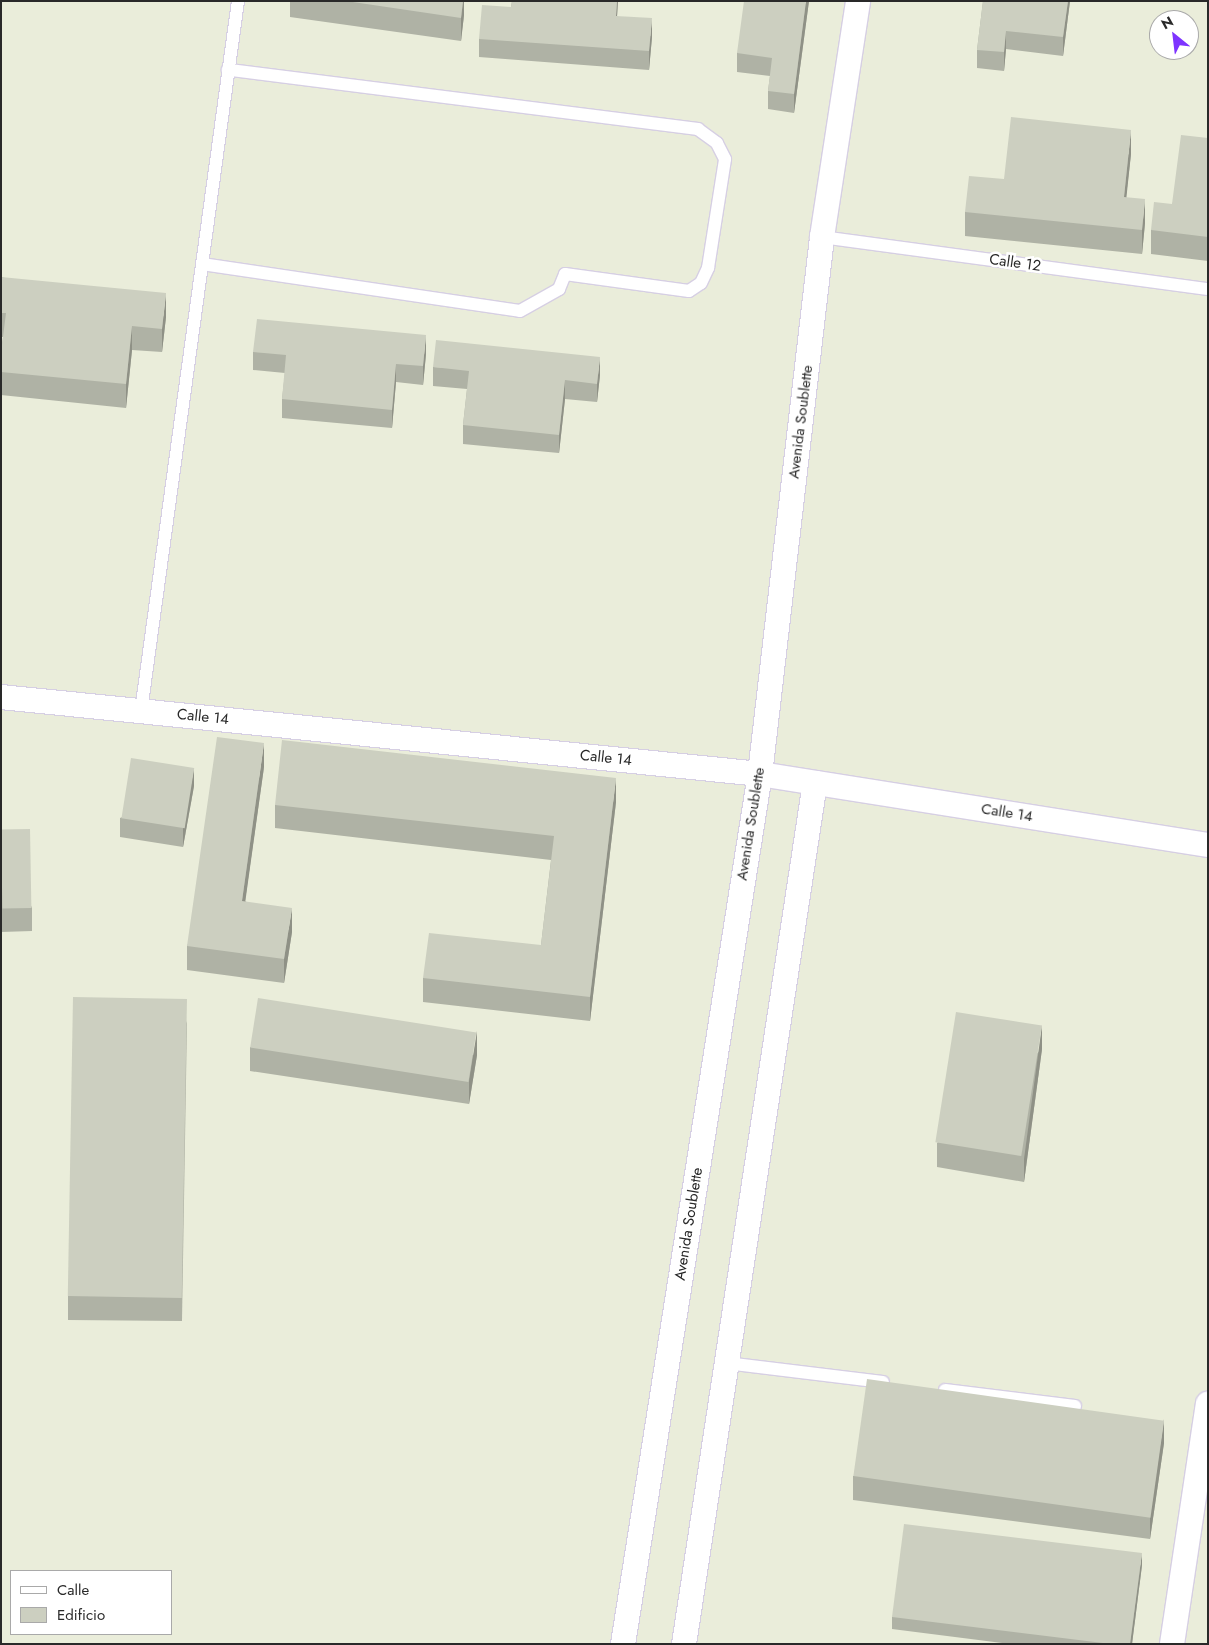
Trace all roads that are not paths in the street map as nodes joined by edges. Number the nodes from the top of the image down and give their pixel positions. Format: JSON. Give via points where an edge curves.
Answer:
{"nodes":[{"id":1,"x":238,"y":1,"type":"edge"},
{"id":2,"x":858,"y":1,"type":"edge"},
{"id":3,"x":228,"y":70,"type":"junction"},
{"id":4,"x":822,"y":237,"type":"junction"},
{"id":5,"x":202,"y":264,"type":"junction"},
{"id":6,"x":1208,"y":288,"type":"edge"},
{"id":7,"x":1,"y":697,"type":"edge"},
{"id":8,"x":142,"y":711,"type":"junction"},
{"id":9,"x":760,"y":774,"type":"junction"},
{"id":10,"x":815,"y":783,"type":"junction"},
{"id":11,"x":1208,"y":845,"type":"edge"},
{"id":12,"x":726,"y":1363,"type":"junction"},
{"id":13,"x":900,"y":1384,"type":"edge"},
{"id":14,"x":929,"y":1388,"type":"edge"},
{"id":15,"x":1075,"y":1406,"type":"edge"},
{"id":16,"x":1207,"y":1411,"type":"edge"},
{"id":17,"x":623,"y":1644,"type":"edge"},
{"id":18,"x":684,"y":1644,"type":"edge"},
{"id":19,"x":1172,"y":1644,"type":"edge"}],
"edges":[{"from":1,"to":3,"type":"lane"},
{"from":2,"to":4,"type":"street","name":"Avenida Soublette"},
{"from":3,"to":5,"type":"lane"},
{"from":3,"to":5,"type":"lane","via":[[698,129],[717,143],[725,160],[708,268],[701,283],[689,291],[565,274],[559,289],[520,311]]},
{"from":4,"to":6,"type":"lane","name":"Calle 12"},
{"from":4,"to":9,"type":"street","name":"Avenida Soublette"},
{"from":5,"to":8,"type":"lane"},
{"from":7,"to":8,"type":"street","name":"Calle 14"},
{"from":8,"to":9,"type":"street","name":"Calle 14"},
{"from":9,"to":10,"type":"street","name":"Calle 14"},
{"from":9,"to":17,"type":"street","name":"Avenida Soublette"},
{"from":10,"to":11,"type":"street","name":"Calle 14"},
{"from":10,"to":12,"type":"street"},
{"from":12,"to":13,"type":"lane"},
{"from":12,"to":18,"type":"street"},
{"from":14,"to":15,"type":"lane"},
{"from":16,"to":19,"type":"street"}]}
